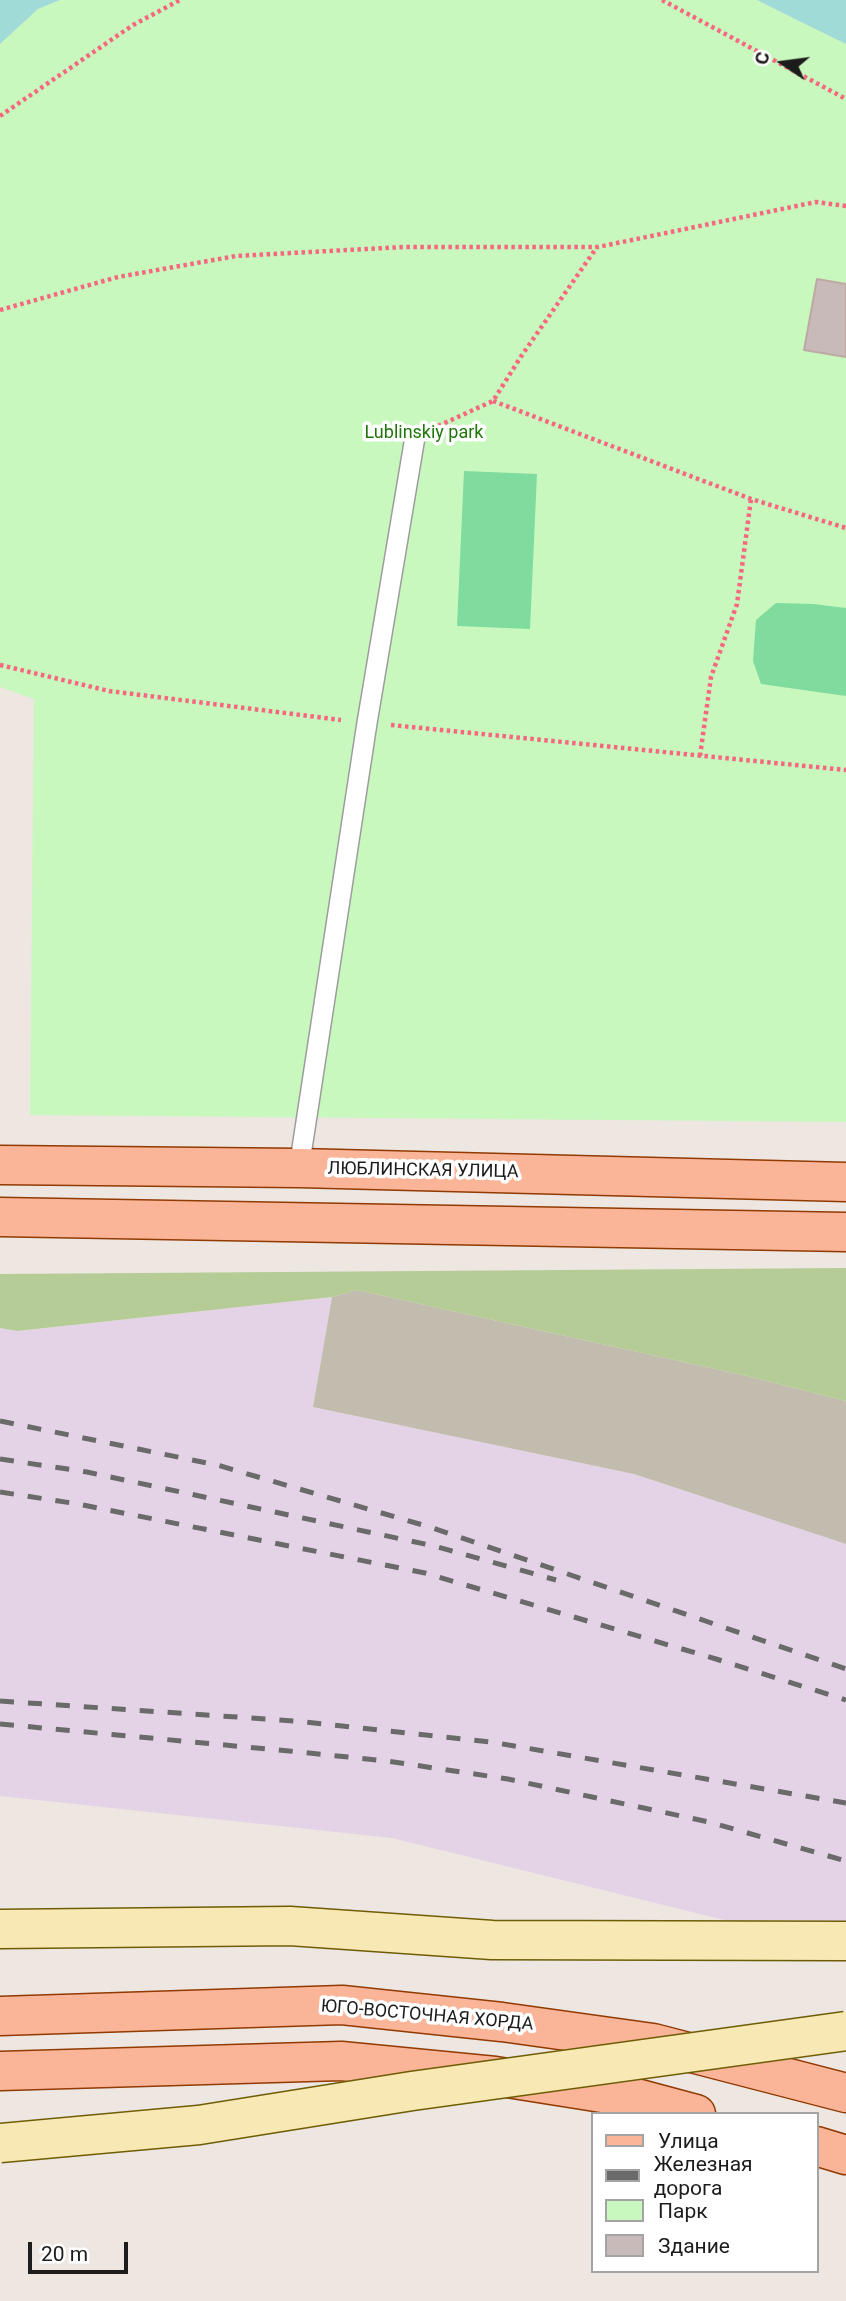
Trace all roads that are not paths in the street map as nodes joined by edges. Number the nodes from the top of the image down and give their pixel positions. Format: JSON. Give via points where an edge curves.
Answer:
{"nodes":[{"id":1,"x":415,"y":437,"type":"road end"},
{"id":2,"x":2,"y":1159,"type":"edge"},
{"id":3,"x":299,"y":1168,"type":"junction"},
{"id":4,"x":846,"y":1182,"type":"edge"},
{"id":5,"x":0,"y":1217,"type":"edge"},
{"id":6,"x":846,"y":1232,"type":"edge"},
{"id":7,"x":0,"y":1929,"type":"edge"},
{"id":8,"x":846,"y":1941,"type":"edge"},
{"id":9,"x":0,"y":2016,"type":"edge"},
{"id":10,"x":846,"y":2031,"type":"edge"},
{"id":11,"x":0,"y":2071,"type":"edge"},
{"id":12,"x":846,"y":2093,"type":"edge"},
{"id":13,"x":689,"y":2112,"type":"edge"},
{"id":14,"x":0,"y":2143,"type":"edge"},
{"id":15,"x":818,"y":2147,"type":"edge"},
{"id":16,"x":846,"y":2155,"type":"edge"}],
"edges":[{"from":1,"to":3,"type":"lane","via":[[366,723]]},
{"from":2,"to":3,"type":"main road","name":"ЛЮБЛИНСКАЯ УЛИЦА"},
{"from":3,"to":4,"type":"main road","name":"ЛЮБЛИНСКАЯ УЛИЦА"},
{"from":5,"to":6,"type":"main road"},
{"from":7,"to":8,"type":"main road","via":[[290,1926],[492,1940]]},
{"from":9,"to":12,"type":"main road","name":"ЮГО-ВОСТОЧНАЯ ХОРДА","via":[[342,2005],[653,2043]]},
{"from":10,"to":14,"type":"main road","bridge":true,"via":[[199,2125]]},
{"from":11,"to":13,"type":"main road","via":[[341,2062],[508,2078],[640,2099]]},
{"from":15,"to":16,"type":"main road"}]}
